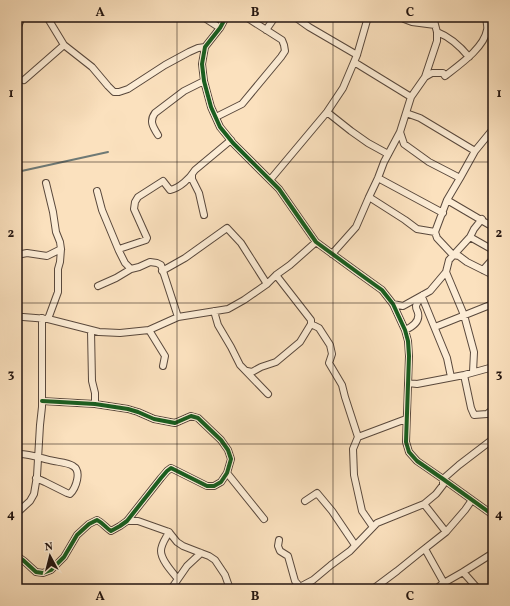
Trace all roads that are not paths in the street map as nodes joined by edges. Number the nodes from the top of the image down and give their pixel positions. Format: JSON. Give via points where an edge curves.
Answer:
{"nodes":[{"id":1,"x":22,"y":17,"type":"edge"},
{"id":2,"x":47,"y":17,"type":"edge"},
{"id":3,"x":202,"y":17,"type":"edge"},
{"id":4,"x":226,"y":17,"type":"edge"},
{"id":5,"x":246,"y":17,"type":"edge"},
{"id":6,"x":275,"y":17,"type":"edge"},
{"id":7,"x":295,"y":17,"type":"edge"},
{"id":8,"x":368,"y":17,"type":"edge"},
{"id":9,"x":404,"y":17,"type":"edge"},
{"id":10,"x":433,"y":17,"type":"edge"},
{"id":11,"x":486,"y":17,"type":"edge"},
{"id":12,"x":220,"y":28,"type":"junction"},
{"id":13,"x":490,"y":28,"type":"edge"},
{"id":14,"x":17,"y":29,"type":"edge"},
{"id":15,"x":436,"y":29,"type":"junction"},
{"id":16,"x":266,"y":30,"type":"junction"},
{"id":17,"x":493,"y":34,"type":"edge"},
{"id":18,"x":64,"y":45,"type":"junction"},
{"id":19,"x":205,"y":47,"type":"junction"},
{"id":20,"x":469,"y":57,"type":"junction"},
{"id":21,"x":356,"y":59,"type":"junction"},
{"id":22,"x":424,"y":77,"type":"junction"},
{"id":23,"x":24,"y":80,"type":"dead end"},
{"id":24,"x":204,"y":80,"type":"junction"},
{"id":25,"x":411,"y":97,"type":"junction"},
{"id":26,"x":327,"y":112,"type":"junction"},
{"id":27,"x":406,"y":113,"type":"junction"},
{"id":28,"x":216,"y":117,"type":"junction"},
{"id":29,"x":493,"y":128,"type":"edge"},
{"id":30,"x":400,"y":132,"type":"junction"},
{"id":31,"x":488,"y":134,"type":"junction"},
{"id":32,"x":158,"y":135,"type":"dead end"},
{"id":33,"x":231,"y":140,"type":"junction"},
{"id":34,"x":493,"y":140,"type":"edge"},
{"id":35,"x":475,"y":151,"type":"junction"},
{"id":36,"x":388,"y":154,"type":"junction"},
{"id":37,"x":192,"y":175,"type":"junction"},
{"id":38,"x":378,"y":178,"type":"junction"},
{"id":39,"x":460,"y":178,"type":"junction"},
{"id":40,"x":270,"y":180,"type":"junction"},
{"id":41,"x":46,"y":183,"type":"dead end"},
{"id":42,"x":98,"y":191,"type":"dead end"},
{"id":43,"x":368,"y":197,"type":"junction"},
{"id":44,"x":447,"y":200,"type":"junction"},
{"id":45,"x":443,"y":213,"type":"junction"},
{"id":46,"x":204,"y":215,"type":"dead end"},
{"id":47,"x":482,"y":220,"type":"junction"},
{"id":48,"x":493,"y":226,"type":"edge"},
{"id":49,"x":435,"y":232,"type":"junction"},
{"id":50,"x":470,"y":237,"type":"junction"},
{"id":51,"x":316,"y":242,"type":"junction"},
{"id":52,"x":61,"y":249,"type":"junction"},
{"id":53,"x":119,"y":249,"type":"junction"},
{"id":54,"x":493,"y":250,"type":"edge"},
{"id":55,"x":332,"y":254,"type":"junction"},
{"id":56,"x":17,"y":255,"type":"edge"},
{"id":57,"x":454,"y":255,"type":"junction"},
{"id":58,"x":493,"y":256,"type":"edge"},
{"id":59,"x":131,"y":269,"type":"junction"},
{"id":60,"x":483,"y":270,"type":"junction"},
{"id":61,"x":162,"y":271,"type":"junction"},
{"id":62,"x":446,"y":272,"type":"junction"},
{"id":63,"x":276,"y":274,"type":"junction"},
{"id":64,"x":493,"y":274,"type":"edge"},
{"id":65,"x":267,"y":284,"type":"junction"},
{"id":66,"x":98,"y":286,"type":"dead end"},
{"id":67,"x":422,"y":296,"type":"junction"},
{"id":68,"x":493,"y":303,"type":"edge"},
{"id":69,"x":394,"y":304,"type":"junction"},
{"id":70,"x":214,"y":312,"type":"junction"},
{"id":71,"x":464,"y":315,"type":"junction"},
{"id":72,"x":178,"y":317,"type":"junction"},
{"id":73,"x":17,"y":318,"type":"edge"},
{"id":74,"x":45,"y":319,"type":"junction"},
{"id":75,"x":311,"y":324,"type":"junction"},
{"id":76,"x":434,"y":327,"type":"junction"},
{"id":77,"x":150,"y":330,"type":"junction"},
{"id":78,"x":405,"y":330,"type":"junction"},
{"id":79,"x":91,"y":331,"type":"junction"},
{"id":80,"x":163,"y":366,"type":"dead end"},
{"id":81,"x":493,"y":367,"type":"edge"},
{"id":82,"x":247,"y":371,"type":"junction"},
{"id":83,"x":473,"y":372,"type":"junction"},
{"id":84,"x":464,"y":375,"type":"junction"},
{"id":85,"x":451,"y":377,"type":"junction"},
{"id":86,"x":408,"y":383,"type":"junction"},
{"id":87,"x":268,"y":394,"type":"dead end"},
{"id":88,"x":42,"y":401,"type":"junction"},
{"id":89,"x":95,"y":404,"type":"junction"},
{"id":90,"x":493,"y":409,"type":"edge"},
{"id":91,"x":406,"y":419,"type":"junction"},
{"id":92,"x":358,"y":437,"type":"junction"},
{"id":93,"x":493,"y":439,"type":"edge"},
{"id":94,"x":17,"y":454,"type":"edge"},
{"id":95,"x":37,"y":456,"type":"junction"},
{"id":96,"x":227,"y":473,"type":"junction"},
{"id":97,"x":36,"y":478,"type":"junction"},
{"id":98,"x":443,"y":479,"type":"junction"},
{"id":99,"x":472,"y":500,"type":"junction"},
{"id":100,"x":305,"y":501,"type":"dead end"},
{"id":101,"x":424,"y":504,"type":"junction"},
{"id":102,"x":17,"y":513,"type":"edge"},
{"id":103,"x":493,"y":516,"type":"edge"},
{"id":104,"x":264,"y":519,"type":"dead end"},
{"id":105,"x":127,"y":521,"type":"junction"},
{"id":106,"x":373,"y":527,"type":"junction"},
{"id":107,"x":168,"y":532,"type":"junction"},
{"id":108,"x":446,"y":532,"type":"junction"},
{"id":109,"x":279,"y":540,"type":"dead end"},
{"id":110,"x":355,"y":545,"type":"junction"},
{"id":111,"x":425,"y":548,"type":"junction"},
{"id":112,"x":201,"y":553,"type":"junction"},
{"id":113,"x":493,"y":553,"type":"edge"},
{"id":114,"x":17,"y":556,"type":"edge"},
{"id":115,"x":463,"y":572,"type":"junction"},
{"id":116,"x":178,"y":579,"type":"junction"},
{"id":117,"x":444,"y":583,"type":"junction"},
{"id":118,"x":298,"y":588,"type":"edge"},
{"id":119,"x":171,"y":589,"type":"edge"},
{"id":120,"x":230,"y":589,"type":"edge"},
{"id":121,"x":373,"y":589,"type":"edge"},
{"id":122,"x":436,"y":589,"type":"edge"},
{"id":123,"x":478,"y":589,"type":"edge"}],
"edges":[{"from":1,"to":14,"type":"street"},
{"from":2,"to":18,"type":"street"},
{"from":3,"to":12,"type":"street"},
{"from":4,"to":12,"type":"street"},
{"from":5,"to":16,"type":"street"},
{"from":6,"to":16,"type":"street"},
{"from":7,"to":21,"type":"street"},
{"from":8,"to":21,"type":"street"},
{"from":9,"to":15,"type":"street"},
{"from":10,"to":15,"type":"street"},
{"from":11,"to":13,"type":"street"},
{"from":12,"to":19,"type":"street"},
{"from":13,"to":17,"type":"street"},
{"from":13,"to":20,"type":"street"},
{"from":15,"to":20,"type":"street","via":[[453,40]]},
{"from":15,"to":22,"type":"street","via":[[437,42]]},
{"from":16,"to":28,"type":"street","via":[[282,40],[285,51],[242,104]]},
{"from":18,"to":19,"type":"street","via":[[92,67],[114,92],[128,89],[165,65],[189,52]]},
{"from":18,"to":23,"type":"street"},
{"from":19,"to":24,"type":"street","via":[[202,64]]},
{"from":20,"to":22,"type":"street","via":[[445,76],[443,73]]},
{"from":21,"to":25,"type":"street"},
{"from":21,"to":26,"type":"street","via":[[343,88]]},
{"from":22,"to":25,"type":"street"},
{"from":24,"to":28,"type":"street"},
{"from":24,"to":32,"type":"street","via":[[184,91],[152,116],[152,124]]},
{"from":25,"to":27,"type":"street"},
{"from":26,"to":36,"type":"street","via":[[368,143]]},
{"from":26,"to":40,"type":"street"},
{"from":27,"to":30,"type":"street"},
{"from":27,"to":35,"type":"street","via":[[420,118]]},
{"from":28,"to":33,"type":"street","via":[[220,127]]},
{"from":29,"to":31,"type":"street"},
{"from":30,"to":36,"type":"street"},
{"from":30,"to":39,"type":"street","via":[[404,144],[429,162]]},
{"from":31,"to":34,"type":"street"},
{"from":31,"to":35,"type":"street"},
{"from":33,"to":37,"type":"street"},
{"from":33,"to":40,"type":"street"},
{"from":35,"to":39,"type":"street"},
{"from":36,"to":38,"type":"street"},
{"from":37,"to":46,"type":"street"},
{"from":37,"to":53,"type":"street","via":[[175,189],[170,190],[163,181],[138,197],[134,202],[134,209],[147,238]]},
{"from":38,"to":43,"type":"street"},
{"from":38,"to":45,"type":"street"},
{"from":39,"to":44,"type":"street"},
{"from":40,"to":51,"type":"street"},
{"from":41,"to":52,"type":"street"},
{"from":42,"to":53,"type":"street","via":[[102,210]]},
{"from":43,"to":49,"type":"street","via":[[417,229]]},
{"from":43,"to":55,"type":"street","via":[[356,227]]},
{"from":44,"to":45,"type":"street"},
{"from":44,"to":47,"type":"street"},
{"from":45,"to":49,"type":"street"},
{"from":47,"to":48,"type":"street"},
{"from":47,"to":50,"type":"street"},
{"from":49,"to":57,"type":"street","via":[[437,238]]},
{"from":50,"to":54,"type":"street"},
{"from":50,"to":57,"type":"street"},
{"from":51,"to":55,"type":"street"},
{"from":51,"to":63,"type":"street"},
{"from":52,"to":56,"type":"street","via":[[47,256],[27,253]]},
{"from":52,"to":74,"type":"street","via":[[58,292]]},
{"from":53,"to":59,"type":"street","via":[[125,263]]},
{"from":55,"to":69,"type":"street","via":[[382,290]]},
{"from":57,"to":60,"type":"street"},
{"from":57,"to":62,"type":"street","via":[[449,260]]},
{"from":58,"to":60,"type":"street"},
{"from":59,"to":61,"type":"street","via":[[154,262],[161,266]]},
{"from":59,"to":66,"type":"street"},
{"from":60,"to":64,"type":"street"},
{"from":61,"to":65,"type":"street","via":[[227,228],[241,243]]},
{"from":61,"to":72,"type":"street"},
{"from":62,"to":67,"type":"street","via":[[430,291]]},
{"from":62,"to":71,"type":"street"},
{"from":63,"to":65,"type":"street"},
{"from":63,"to":75,"type":"street","via":[[311,320]]},
{"from":65,"to":70,"type":"street","via":[[228,309]]},
{"from":67,"to":69,"type":"street","via":[[403,306]]},
{"from":67,"to":76,"type":"street"},
{"from":67,"to":78,"type":"street","via":[[416,308],[418,314],[415,324]]},
{"from":68,"to":71,"type":"street"},
{"from":69,"to":78,"type":"street"},
{"from":70,"to":72,"type":"street"},
{"from":70,"to":82,"type":"street","via":[[218,325],[240,365]]},
{"from":71,"to":76,"type":"street"},
{"from":71,"to":83,"type":"street","via":[[474,352]]},
{"from":72,"to":77,"type":"street"},
{"from":73,"to":74,"type":"street"},
{"from":74,"to":79,"type":"street"},
{"from":74,"to":88,"type":"street"},
{"from":75,"to":82,"type":"street","via":[[300,342],[276,362],[252,372]]},
{"from":75,"to":92,"type":"street","via":[[319,328],[330,345],[332,354],[329,363],[342,385]]},
{"from":76,"to":85,"type":"street","via":[[447,358]]},
{"from":77,"to":79,"type":"street","via":[[120,334]]},
{"from":77,"to":80,"type":"street","via":[[165,356]]},
{"from":78,"to":86,"type":"street","via":[[409,356]]},
{"from":79,"to":89,"type":"street"},
{"from":81,"to":83,"type":"street"},
{"from":82,"to":87,"type":"street"},
{"from":83,"to":84,"type":"street"},
{"from":84,"to":85,"type":"street"},
{"from":84,"to":90,"type":"street","via":[[470,408],[474,415],[486,414]]},
{"from":85,"to":86,"type":"street","via":[[418,384]]},
{"from":86,"to":91,"type":"street"},
{"from":88,"to":89,"type":"street"},
{"from":88,"to":95,"type":"street"},
{"from":89,"to":96,"type":"street","via":[[128,409],[154,419],[175,423],[191,416],[198,418],[228,450],[231,459]]},
{"from":91,"to":92,"type":"street"},
{"from":91,"to":98,"type":"street","via":[[406,442],[409,452],[417,461]]},
{"from":92,"to":106,"type":"street","via":[[353,449],[354,475],[362,510]]},
{"from":93,"to":98,"type":"street"},
{"from":94,"to":95,"type":"street"},
{"from":95,"to":97,"type":"street"},
{"from":95,"to":97,"type":"street","via":[[72,466],[77,472],[76,484],[70,494]]},
{"from":96,"to":104,"type":"street"},
{"from":96,"to":105,"type":"street","via":[[221,482],[207,486],[171,468]]},
{"from":97,"to":102,"type":"street","via":[[34,494]]},
{"from":98,"to":99,"type":"street"},
{"from":98,"to":101,"type":"street","via":[[444,485]]},
{"from":99,"to":103,"type":"street"},
{"from":99,"to":108,"type":"street"},
{"from":100,"to":110,"type":"street","via":[[317,493]]},
{"from":101,"to":106,"type":"street"},
{"from":101,"to":108,"type":"street"},
{"from":105,"to":107,"type":"street","via":[[138,521]]},
{"from":105,"to":114,"type":"street","via":[[111,531],[97,520],[89,524],[77,535],[64,557],[51,570],[43,573],[36,572]]},
{"from":106,"to":110,"type":"street"},
{"from":107,"to":112,"type":"street","via":[[183,546]]},
{"from":107,"to":116,"type":"street","via":[[161,551],[170,571]]},
{"from":108,"to":111,"type":"street"},
{"from":109,"to":118,"type":"street","via":[[278,546],[280,551],[288,556]]},
{"from":110,"to":118,"type":"street","via":[[313,580]]},
{"from":111,"to":117,"type":"street"},
{"from":111,"to":121,"type":"street"},
{"from":112,"to":116,"type":"street"},
{"from":112,"to":120,"type":"street","via":[[215,560]]},
{"from":113,"to":115,"type":"street"},
{"from":115,"to":117,"type":"street"},
{"from":115,"to":123,"type":"street"},
{"from":116,"to":119,"type":"street"},
{"from":117,"to":122,"type":"street"}]}
